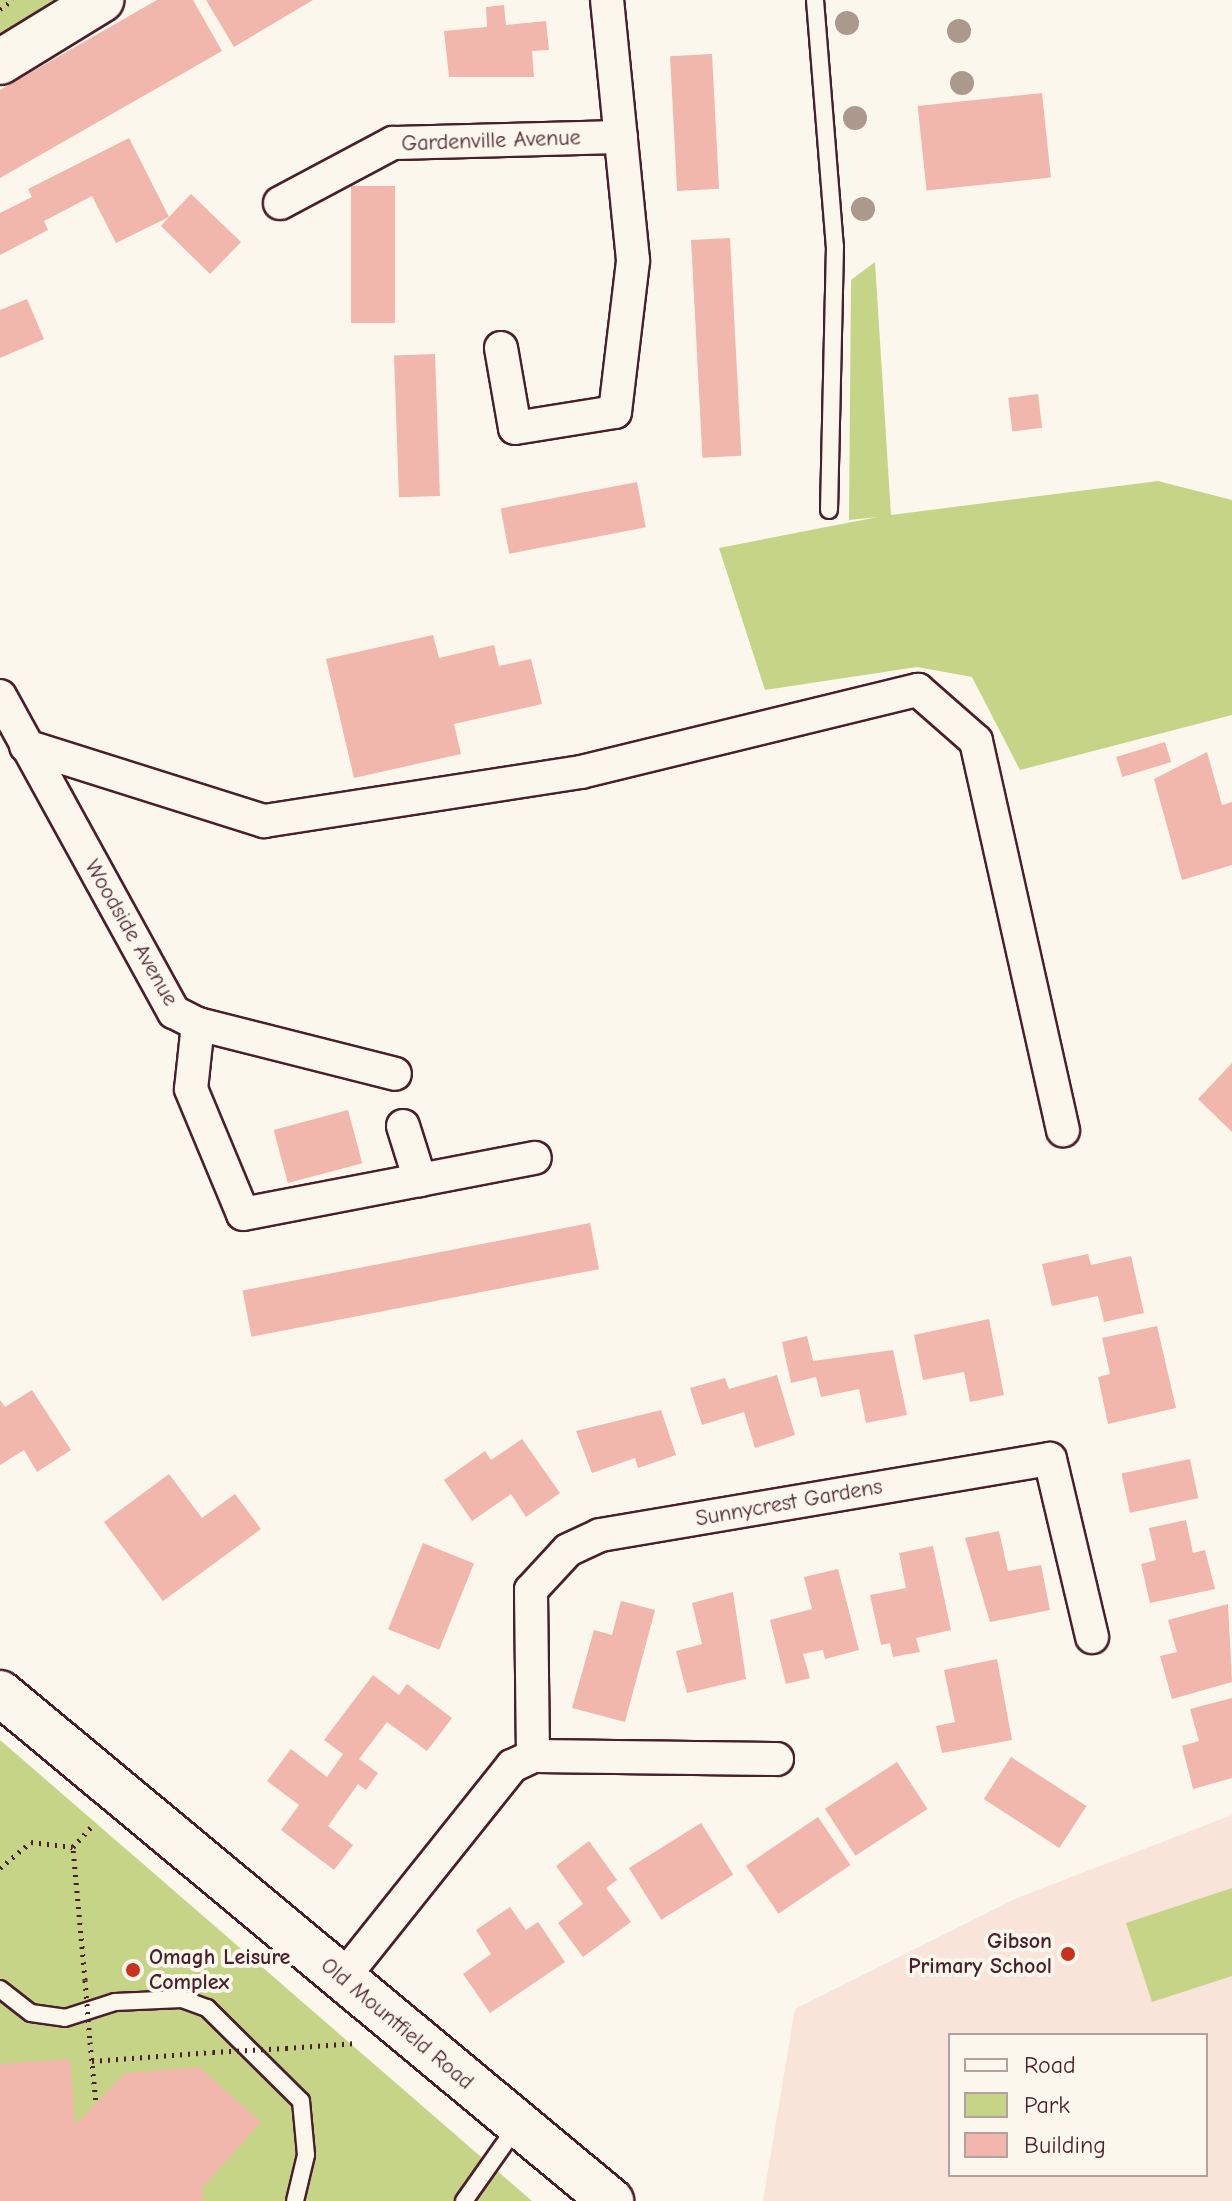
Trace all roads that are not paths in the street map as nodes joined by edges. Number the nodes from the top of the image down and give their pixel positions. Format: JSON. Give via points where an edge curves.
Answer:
{"nodes":[{"id":1,"x":101,"y":0,"type":"edge"},
{"id":2,"x":607,"y":0,"type":"edge"},
{"id":3,"x":815,"y":0,"type":"edge"},
{"id":4,"x":0,"y":62,"type":"edge"},
{"id":5,"x":621,"y":137,"type":"junction"},
{"id":6,"x":280,"y":203,"type":"dead end"},
{"id":7,"x":501,"y":348,"type":"dead end"},
{"id":8,"x":829,"y":510,"type":"dead end"},
{"id":9,"x":0,"y":696,"type":"edge"},
{"id":10,"x":26,"y":746,"type":"junction"},
{"id":11,"x":198,"y":1024,"type":"junction"},
{"id":12,"x":395,"y":1074,"type":"dead end"},
{"id":13,"x":403,"y":1126,"type":"dead end"},
{"id":14,"x":1063,"y":1130,"type":"dead end"},
{"id":15,"x":535,"y":1158,"type":"dead end"},
{"id":16,"x":420,"y":1180,"type":"junction"},
{"id":17,"x":1092,"y":1637,"type":"dead end"},
{"id":18,"x":0,"y":1693,"type":"edge"},
{"id":19,"x":533,"y":1756,"type":"junction"},
{"id":20,"x":777,"y":1759,"type":"dead end"},
{"id":21,"x":342,"y":1979,"type":"junction"},
{"id":22,"x":0,"y":1989,"type":"edge"},
{"id":23,"x":518,"y":2124,"type":"junction"},
{"id":24,"x":295,"y":2201,"type":"edge"},
{"id":25,"x":464,"y":2201,"type":"edge"},
{"id":26,"x":611,"y":2201,"type":"edge"}],
"edges":[{"from":1,"to":4,"type":"street"},
{"from":2,"to":5,"type":"street"},
{"from":3,"to":8,"type":"lane","via":[[835,246]]},
{"from":5,"to":6,"type":"street","name":"Gardenville Avenue","via":[[393,143]]},
{"from":5,"to":7,"type":"street","via":[[633,260],[615,412],[515,428]]},
{"from":9,"to":10,"type":"street","name":"Woodside Avenue"},
{"from":10,"to":11,"type":"street","name":"Woodside Avenue","via":[[174,1012]]},
{"from":10,"to":14,"type":"street","via":[[264,821],[581,772],[918,690],[976,741]]},
{"from":11,"to":12,"type":"street","name":"Woodside Avenue"},
{"from":11,"to":16,"type":"street","via":[[191,1089],[243,1214]]},
{"from":13,"to":16,"type":"street"},
{"from":15,"to":16,"type":"street"},
{"from":17,"to":19,"type":"street","name":"Sunnycrest Gardens","via":[[1050,1459],[600,1535],[568,1550],[531,1590]]},
{"from":18,"to":21,"type":"street","name":"Old Mountfield Road"},
{"from":19,"to":20,"type":"street"},
{"from":19,"to":21,"type":"street","via":[[512,1766]]},
{"from":21,"to":23,"type":"street","name":"Old Mountfield Road"},
{"from":22,"to":24,"type":"lane","via":[[31,2013],[65,2018],[115,2002],[182,1999],[207,2008],[301,2101],[306,2155]]},
{"from":23,"to":25,"type":"lane"},
{"from":23,"to":26,"type":"street","name":"Old Mountfield Road"}]}
